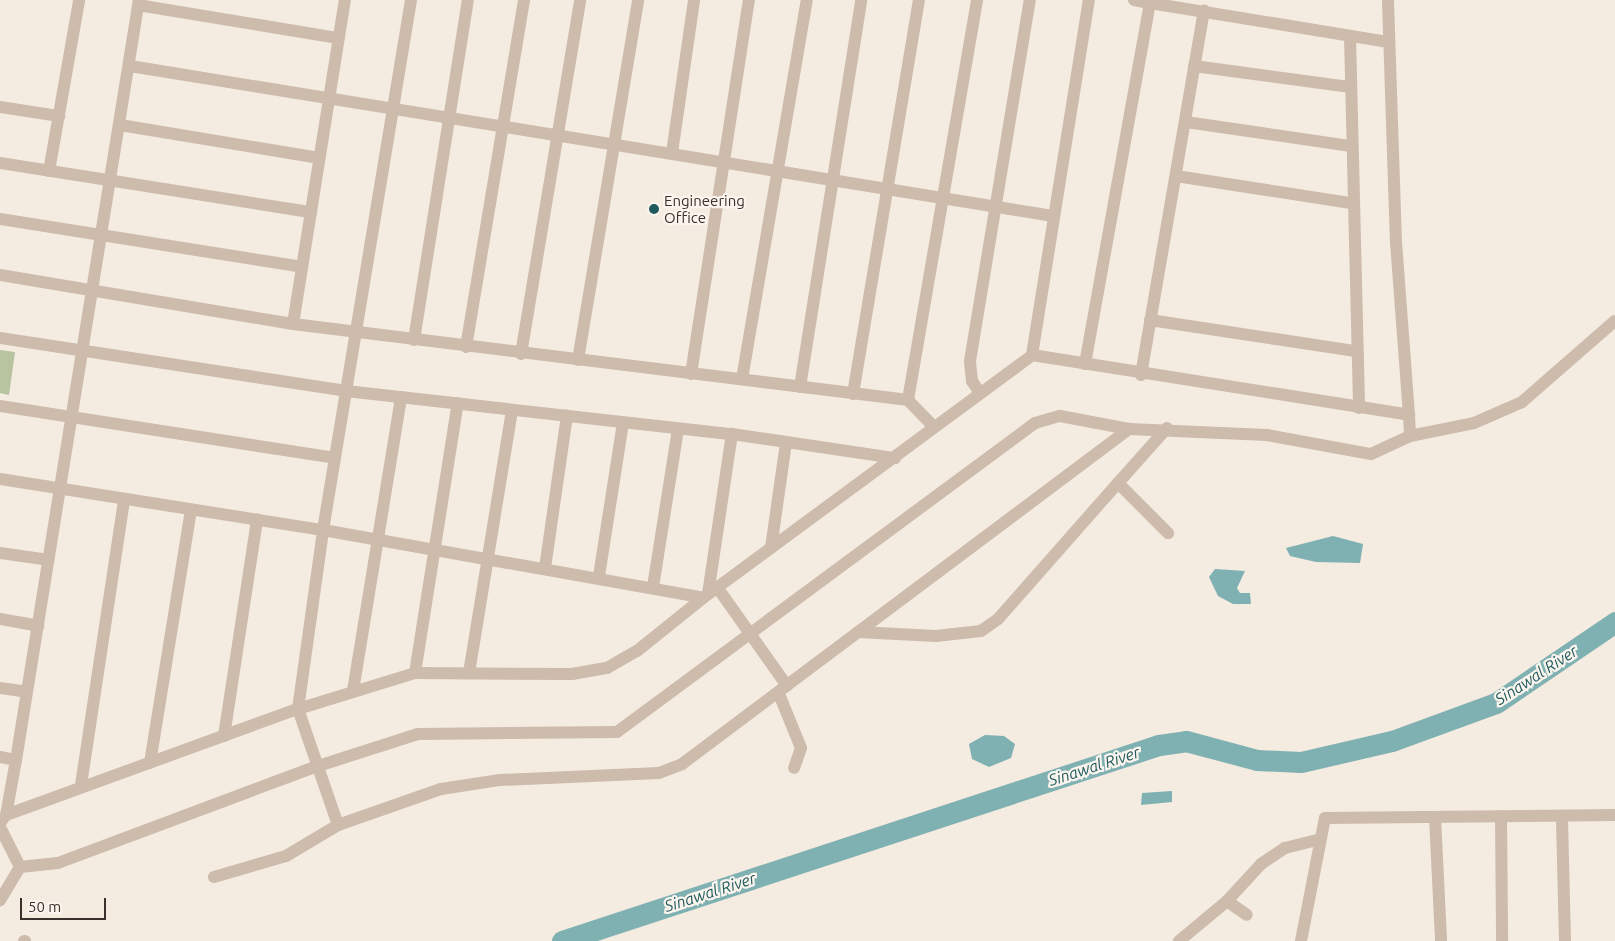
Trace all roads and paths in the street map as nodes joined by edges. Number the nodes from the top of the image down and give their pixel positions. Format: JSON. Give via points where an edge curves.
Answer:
{"nodes":[{"id":1,"x":79,"y":0,"type":"edge"},
{"id":2,"x":344,"y":0,"type":"edge"},
{"id":3,"x":411,"y":0,"type":"edge"},
{"id":4,"x":468,"y":0,"type":"edge"},
{"id":5,"x":524,"y":0,"type":"edge"},
{"id":6,"x":580,"y":0,"type":"edge"},
{"id":7,"x":638,"y":0,"type":"edge"},
{"id":8,"x":694,"y":0,"type":"edge"},
{"id":9,"x":749,"y":0,"type":"edge"},
{"id":10,"x":807,"y":0,"type":"edge"},
{"id":11,"x":861,"y":0,"type":"edge"},
{"id":12,"x":919,"y":0,"type":"edge"},
{"id":13,"x":977,"y":0,"type":"edge"},
{"id":14,"x":1030,"y":0,"type":"edge"},
{"id":15,"x":1089,"y":0,"type":"edge"},
{"id":16,"x":1134,"y":0,"type":"edge"},
{"id":17,"x":1388,"y":0,"type":"edge"},
{"id":18,"x":139,"y":3,"type":"edge"},
{"id":19,"x":1150,"y":3,"type":"junction"},
{"id":20,"x":1204,"y":10,"type":"junction"},
{"id":21,"x":1350,"y":36,"type":"junction"},
{"id":22,"x":338,"y":38,"type":"junction"},
{"id":23,"x":1389,"y":42,"type":"junction"},
{"id":24,"x":130,"y":66,"type":"junction"},
{"id":25,"x":1194,"y":66,"type":"junction"},
{"id":26,"x":1349,"y":87,"type":"junction"},
{"id":27,"x":329,"y":99,"type":"junction"},
{"id":28,"x":0,"y":107,"type":"edge"},
{"id":29,"x":395,"y":107,"type":"junction"},
{"id":30,"x":59,"y":116,"type":"junction"},
{"id":31,"x":449,"y":118,"type":"junction"},
{"id":32,"x":1186,"y":122,"type":"junction"},
{"id":33,"x":120,"y":125,"type":"junction"},
{"id":34,"x":504,"y":127,"type":"junction"},
{"id":35,"x":558,"y":135,"type":"junction"},
{"id":36,"x":614,"y":144,"type":"junction"},
{"id":37,"x":1351,"y":146,"type":"junction"},
{"id":38,"x":672,"y":153,"type":"junction"},
{"id":39,"x":319,"y":158,"type":"junction"},
{"id":40,"x":723,"y":161,"type":"junction"},
{"id":41,"x":0,"y":163,"type":"edge"},
{"id":42,"x":778,"y":170,"type":"junction"},
{"id":43,"x":49,"y":171,"type":"junction"},
{"id":44,"x":1176,"y":176,"type":"junction"},
{"id":45,"x":831,"y":178,"type":"junction"},
{"id":46,"x":111,"y":180,"type":"junction"},
{"id":47,"x":888,"y":188,"type":"junction"},
{"id":48,"x":944,"y":197,"type":"junction"},
{"id":49,"x":1350,"y":203,"type":"junction"},
{"id":50,"x":998,"y":206,"type":"junction"},
{"id":51,"x":311,"y":212,"type":"junction"},
{"id":52,"x":1053,"y":216,"type":"junction"},
{"id":53,"x":0,"y":219,"type":"edge"},
{"id":54,"x":103,"y":237,"type":"junction"},
{"id":55,"x":302,"y":267,"type":"junction"},
{"id":56,"x":0,"y":275,"type":"edge"},
{"id":57,"x":92,"y":290,"type":"junction"},
{"id":58,"x":1150,"y":320,"type":"junction"},
{"id":59,"x":1615,"y":321,"type":"edge"},
{"id":60,"x":293,"y":324,"type":"junction"},
{"id":61,"x":358,"y":329,"type":"junction"},
{"id":62,"x":0,"y":338,"type":"edge"},
{"id":63,"x":414,"y":340,"type":"junction"},
{"id":64,"x":466,"y":347,"type":"junction"},
{"id":65,"x":82,"y":351,"type":"junction"},
{"id":66,"x":1356,"y":351,"type":"junction"},
{"id":67,"x":521,"y":354,"type":"junction"},
{"id":68,"x":1032,"y":355,"type":"junction"},
{"id":69,"x":578,"y":360,"type":"junction"},
{"id":70,"x":1085,"y":364,"type":"junction"},
{"id":71,"x":691,"y":374,"type":"junction"},
{"id":72,"x":1141,"y":375,"type":"junction"},
{"id":73,"x":742,"y":379,"type":"junction"},
{"id":74,"x":800,"y":387,"type":"junction"},
{"id":75,"x":346,"y":391,"type":"junction"},
{"id":76,"x":980,"y":393,"type":"junction"},
{"id":77,"x":853,"y":394,"type":"junction"},
{"id":78,"x":401,"y":397,"type":"junction"},
{"id":79,"x":908,"y":400,"type":"junction"},
{"id":80,"x":458,"y":403,"type":"junction"},
{"id":81,"x":0,"y":406,"type":"edge"},
{"id":82,"x":1358,"y":408,"type":"junction"},
{"id":83,"x":512,"y":410,"type":"junction"},
{"id":84,"x":1409,"y":415,"type":"junction"},
{"id":85,"x":567,"y":416,"type":"junction"},
{"id":86,"x":72,"y":418,"type":"junction"},
{"id":87,"x":623,"y":423,"type":"junction"},
{"id":88,"x":933,"y":426,"type":"junction"},
{"id":89,"x":1167,"y":428,"type":"junction"},
{"id":90,"x":678,"y":429,"type":"junction"},
{"id":91,"x":1129,"y":430,"type":"junction"},
{"id":92,"x":732,"y":434,"type":"junction"},
{"id":93,"x":1410,"y":436,"type":"junction"},
{"id":94,"x":786,"y":442,"type":"junction"},
{"id":95,"x":335,"y":458,"type":"junction"},
{"id":96,"x":896,"y":458,"type":"junction"},
{"id":97,"x":0,"y":479,"type":"edge"},
{"id":98,"x":1118,"y":483,"type":"junction"},
{"id":99,"x":59,"y":489,"type":"junction"},
{"id":100,"x":124,"y":500,"type":"junction"},
{"id":101,"x":191,"y":510,"type":"junction"},
{"id":102,"x":257,"y":520,"type":"junction"},
{"id":103,"x":323,"y":530,"type":"junction"},
{"id":104,"x":1168,"y":533,"type":"dead end"},
{"id":105,"x":377,"y":539,"type":"junction"},
{"id":106,"x":770,"y":548,"type":"junction"},
{"id":107,"x":434,"y":549,"type":"junction"},
{"id":108,"x":0,"y":553,"type":"edge"},
{"id":109,"x":489,"y":558,"type":"junction"},
{"id":110,"x":49,"y":560,"type":"junction"},
{"id":111,"x":545,"y":568,"type":"junction"},
{"id":112,"x":599,"y":576,"type":"junction"},
{"id":113,"x":653,"y":587,"type":"junction"},
{"id":114,"x":710,"y":593,"type":"junction"},
{"id":115,"x":0,"y":619,"type":"edge"},
{"id":116,"x":38,"y":626,"type":"junction"},
{"id":117,"x":858,"y":632,"type":"junction"},
{"id":118,"x":751,"y":634,"type":"junction"},
{"id":119,"x":415,"y":673,"type":"junction"},
{"id":120,"x":469,"y":673,"type":"junction"},
{"id":121,"x":0,"y":688,"type":"edge"},
{"id":122,"x":783,"y":690,"type":"junction"},
{"id":123,"x":353,"y":691,"type":"junction"},
{"id":124,"x":27,"y":692,"type":"junction"},
{"id":125,"x":298,"y":709,"type":"junction"},
{"id":126,"x":224,"y":736,"type":"junction"},
{"id":127,"x":0,"y":758,"type":"edge"},
{"id":128,"x":16,"y":760,"type":"junction"},
{"id":129,"x":150,"y":763,"type":"junction"},
{"id":130,"x":315,"y":767,"type":"junction"},
{"id":131,"x":794,"y":768,"type":"dead end"},
{"id":132,"x":81,"y":785,"type":"junction"},
{"id":133,"x":1615,"y":815,"type":"edge"},
{"id":134,"x":1501,"y":816,"type":"junction"},
{"id":135,"x":1435,"y":817,"type":"junction"},
{"id":136,"x":1562,"y":818,"type":"junction"},
{"id":137,"x":3,"y":819,"type":"edge"},
{"id":138,"x":338,"y":825,"type":"junction"},
{"id":139,"x":0,"y":827,"type":"edge"},
{"id":140,"x":1318,"y":840,"type":"junction"},
{"id":141,"x":20,"y":867,"type":"junction"},
{"id":142,"x":214,"y":877,"type":"dead end"},
{"id":143,"x":0,"y":900,"type":"edge"},
{"id":144,"x":1227,"y":901,"type":"junction"},
{"id":145,"x":1248,"y":915,"type":"dead end"},
{"id":146,"x":1179,"y":941,"type":"edge"},
{"id":147,"x":1302,"y":941,"type":"edge"},
{"id":148,"x":1441,"y":941,"type":"edge"},
{"id":149,"x":1502,"y":941,"type":"edge"},
{"id":150,"x":1565,"y":941,"type":"edge"}],
"edges":[{"from":1,"to":30,"type":"street"},
{"from":2,"to":22,"type":"street"},
{"from":3,"to":29,"type":"street"},
{"from":4,"to":31,"type":"street"},
{"from":5,"to":34,"type":"street"},
{"from":6,"to":35,"type":"street"},
{"from":7,"to":36,"type":"street"},
{"from":8,"to":38,"type":"street"},
{"from":9,"to":40,"type":"street"},
{"from":10,"to":42,"type":"street"},
{"from":11,"to":45,"type":"street"},
{"from":12,"to":47,"type":"street"},
{"from":13,"to":48,"type":"street"},
{"from":14,"to":50,"type":"street"},
{"from":15,"to":52,"type":"street"},
{"from":16,"to":19,"type":"street"},
{"from":17,"to":23,"type":"street"},
{"from":18,"to":22,"type":"street"},
{"from":18,"to":24,"type":"street"},
{"from":19,"to":20,"type":"street"},
{"from":19,"to":70,"type":"street"},
{"from":20,"to":21,"type":"street"},
{"from":20,"to":25,"type":"street"},
{"from":21,"to":23,"type":"street"},
{"from":21,"to":26,"type":"street"},
{"from":22,"to":27,"type":"street"},
{"from":23,"to":84,"type":"street"},
{"from":24,"to":27,"type":"street"},
{"from":24,"to":33,"type":"street"},
{"from":25,"to":26,"type":"street"},
{"from":25,"to":32,"type":"street"},
{"from":26,"to":37,"type":"street"},
{"from":27,"to":29,"type":"street"},
{"from":27,"to":39,"type":"street"},
{"from":28,"to":30,"type":"street"},
{"from":29,"to":31,"type":"street"},
{"from":29,"to":61,"type":"street"},
{"from":30,"to":43,"type":"street"},
{"from":31,"to":34,"type":"street"},
{"from":31,"to":63,"type":"street"},
{"from":32,"to":37,"type":"street"},
{"from":32,"to":44,"type":"street"},
{"from":33,"to":39,"type":"street"},
{"from":33,"to":46,"type":"street"},
{"from":34,"to":35,"type":"street"},
{"from":34,"to":64,"type":"street"},
{"from":35,"to":36,"type":"street"},
{"from":35,"to":67,"type":"street"},
{"from":36,"to":38,"type":"street"},
{"from":36,"to":69,"type":"street"},
{"from":37,"to":49,"type":"street"},
{"from":38,"to":40,"type":"street"},
{"from":39,"to":51,"type":"street"},
{"from":40,"to":42,"type":"street"},
{"from":40,"to":71,"type":"street"},
{"from":41,"to":43,"type":"street"},
{"from":42,"to":45,"type":"street"},
{"from":42,"to":73,"type":"street"},
{"from":43,"to":46,"type":"street"},
{"from":44,"to":49,"type":"street"},
{"from":44,"to":58,"type":"street"},
{"from":45,"to":47,"type":"street"},
{"from":45,"to":74,"type":"street"},
{"from":46,"to":51,"type":"street"},
{"from":46,"to":54,"type":"street"},
{"from":47,"to":48,"type":"street"},
{"from":47,"to":77,"type":"street"},
{"from":48,"to":50,"type":"street"},
{"from":48,"to":79,"type":"street"},
{"from":49,"to":66,"type":"street"},
{"from":50,"to":52,"type":"street"},
{"from":50,"to":76,"type":"street","via":[[970,361],[972,382]]},
{"from":51,"to":55,"type":"street"},
{"from":52,"to":68,"type":"street"},
{"from":53,"to":54,"type":"street"},
{"from":54,"to":55,"type":"street"},
{"from":54,"to":57,"type":"street"},
{"from":55,"to":60,"type":"street"},
{"from":56,"to":57,"type":"street"},
{"from":57,"to":60,"type":"street"},
{"from":57,"to":65,"type":"street"},
{"from":58,"to":66,"type":"street"},
{"from":58,"to":72,"type":"street"},
{"from":59,"to":93,"type":"street","via":[[1522,402],[1446,432]]},
{"from":60,"to":61,"type":"street"},
{"from":61,"to":63,"type":"street"},
{"from":61,"to":75,"type":"street"},
{"from":62,"to":65,"type":"street"},
{"from":63,"to":64,"type":"street"},
{"from":64,"to":67,"type":"street"},
{"from":65,"to":75,"type":"street"},
{"from":65,"to":86,"type":"street"},
{"from":66,"to":82,"type":"street"},
{"from":67,"to":69,"type":"street"},
{"from":68,"to":70,"type":"street"},
{"from":68,"to":76,"type":"street"},
{"from":69,"to":71,"type":"street"},
{"from":70,"to":72,"type":"street"},
{"from":71,"to":73,"type":"street"},
{"from":72,"to":82,"type":"street"},
{"from":73,"to":74,"type":"street"},
{"from":74,"to":77,"type":"street"},
{"from":75,"to":78,"type":"street"},
{"from":75,"to":95,"type":"street"},
{"from":76,"to":88,"type":"street"},
{"from":77,"to":79,"type":"street"},
{"from":78,"to":80,"type":"street"},
{"from":78,"to":105,"type":"street"},
{"from":79,"to":88,"type":"street"},
{"from":80,"to":83,"type":"street"},
{"from":80,"to":107,"type":"street"},
{"from":81,"to":86,"type":"street"},
{"from":82,"to":84,"type":"street"},
{"from":83,"to":85,"type":"street"},
{"from":83,"to":109,"type":"street"},
{"from":84,"to":93,"type":"street"},
{"from":85,"to":87,"type":"street"},
{"from":85,"to":111,"type":"street"},
{"from":86,"to":95,"type":"street"},
{"from":86,"to":99,"type":"street"},
{"from":87,"to":90,"type":"street"},
{"from":87,"to":112,"type":"street"},
{"from":88,"to":96,"type":"street"},
{"from":89,"to":91,"type":"street"},
{"from":89,"to":93,"type":"street","via":[[1267,435],[1371,454]]},
{"from":89,"to":98,"type":"street"},
{"from":90,"to":92,"type":"street"},
{"from":90,"to":113,"type":"street"},
{"from":91,"to":117,"type":"street"},
{"from":91,"to":118,"type":"street","via":[[1081,418],[1043,419]]},
{"from":92,"to":94,"type":"street"},
{"from":92,"to":114,"type":"street"},
{"from":94,"to":96,"type":"street"},
{"from":94,"to":106,"type":"street"},
{"from":95,"to":103,"type":"street"},
{"from":96,"to":106,"type":"street"},
{"from":97,"to":99,"type":"street"},
{"from":98,"to":104,"type":"street","via":[[1155,525]]},
{"from":98,"to":117,"type":"street","via":[[998,619],[981,631],[936,636]]},
{"from":99,"to":100,"type":"street"},
{"from":99,"to":110,"type":"street"},
{"from":100,"to":101,"type":"street"},
{"from":100,"to":132,"type":"street"},
{"from":101,"to":102,"type":"street"},
{"from":101,"to":129,"type":"street"},
{"from":102,"to":103,"type":"street"},
{"from":102,"to":126,"type":"street"},
{"from":103,"to":105,"type":"street"},
{"from":103,"to":125,"type":"street"},
{"from":105,"to":107,"type":"street"},
{"from":105,"to":123,"type":"street"},
{"from":106,"to":114,"type":"street"},
{"from":107,"to":109,"type":"street"},
{"from":107,"to":119,"type":"street"},
{"from":108,"to":110,"type":"street"},
{"from":109,"to":111,"type":"street"},
{"from":109,"to":120,"type":"street"},
{"from":110,"to":116,"type":"street"},
{"from":111,"to":112,"type":"street"},
{"from":112,"to":113,"type":"street"},
{"from":113,"to":114,"type":"street"},
{"from":114,"to":118,"type":"street"},
{"from":114,"to":120,"type":"street","via":[[637,651],[607,668],[572,674]]},
{"from":115,"to":116,"type":"street"},
{"from":116,"to":124,"type":"street"},
{"from":117,"to":122,"type":"street"},
{"from":118,"to":122,"type":"street"},
{"from":118,"to":130,"type":"street","via":[[617,732],[436,731]]},
{"from":119,"to":120,"type":"street"},
{"from":119,"to":123,"type":"street"},
{"from":121,"to":124,"type":"street"},
{"from":122,"to":131,"type":"street","via":[[801,748]]},
{"from":122,"to":138,"type":"street","via":[[682,764],[659,773],[463,785],[419,794]]},
{"from":123,"to":125,"type":"street"},
{"from":124,"to":128,"type":"street"},
{"from":125,"to":126,"type":"street"},
{"from":125,"to":130,"type":"street"},
{"from":126,"to":129,"type":"street"},
{"from":127,"to":128,"type":"street"},
{"from":128,"to":137,"type":"street"},
{"from":129,"to":132,"type":"street"},
{"from":130,"to":138,"type":"street"},
{"from":130,"to":141,"type":"street","via":[[58,863]]},
{"from":132,"to":137,"type":"street"},
{"from":133,"to":136,"type":"street"},
{"from":134,"to":135,"type":"street"},
{"from":134,"to":136,"type":"street"},
{"from":134,"to":149,"type":"street"},
{"from":135,"to":140,"type":"street","via":[[1325,818]]},
{"from":135,"to":148,"type":"street"},
{"from":136,"to":150,"type":"street"},
{"from":138,"to":142,"type":"street","via":[[292,854]]},
{"from":139,"to":141,"type":"street"},
{"from":140,"to":144,"type":"street","via":[[1272,856]]},
{"from":140,"to":147,"type":"street"},
{"from":141,"to":143,"type":"street"},
{"from":144,"to":145,"type":"street"},
{"from":144,"to":146,"type":"street"}]}
